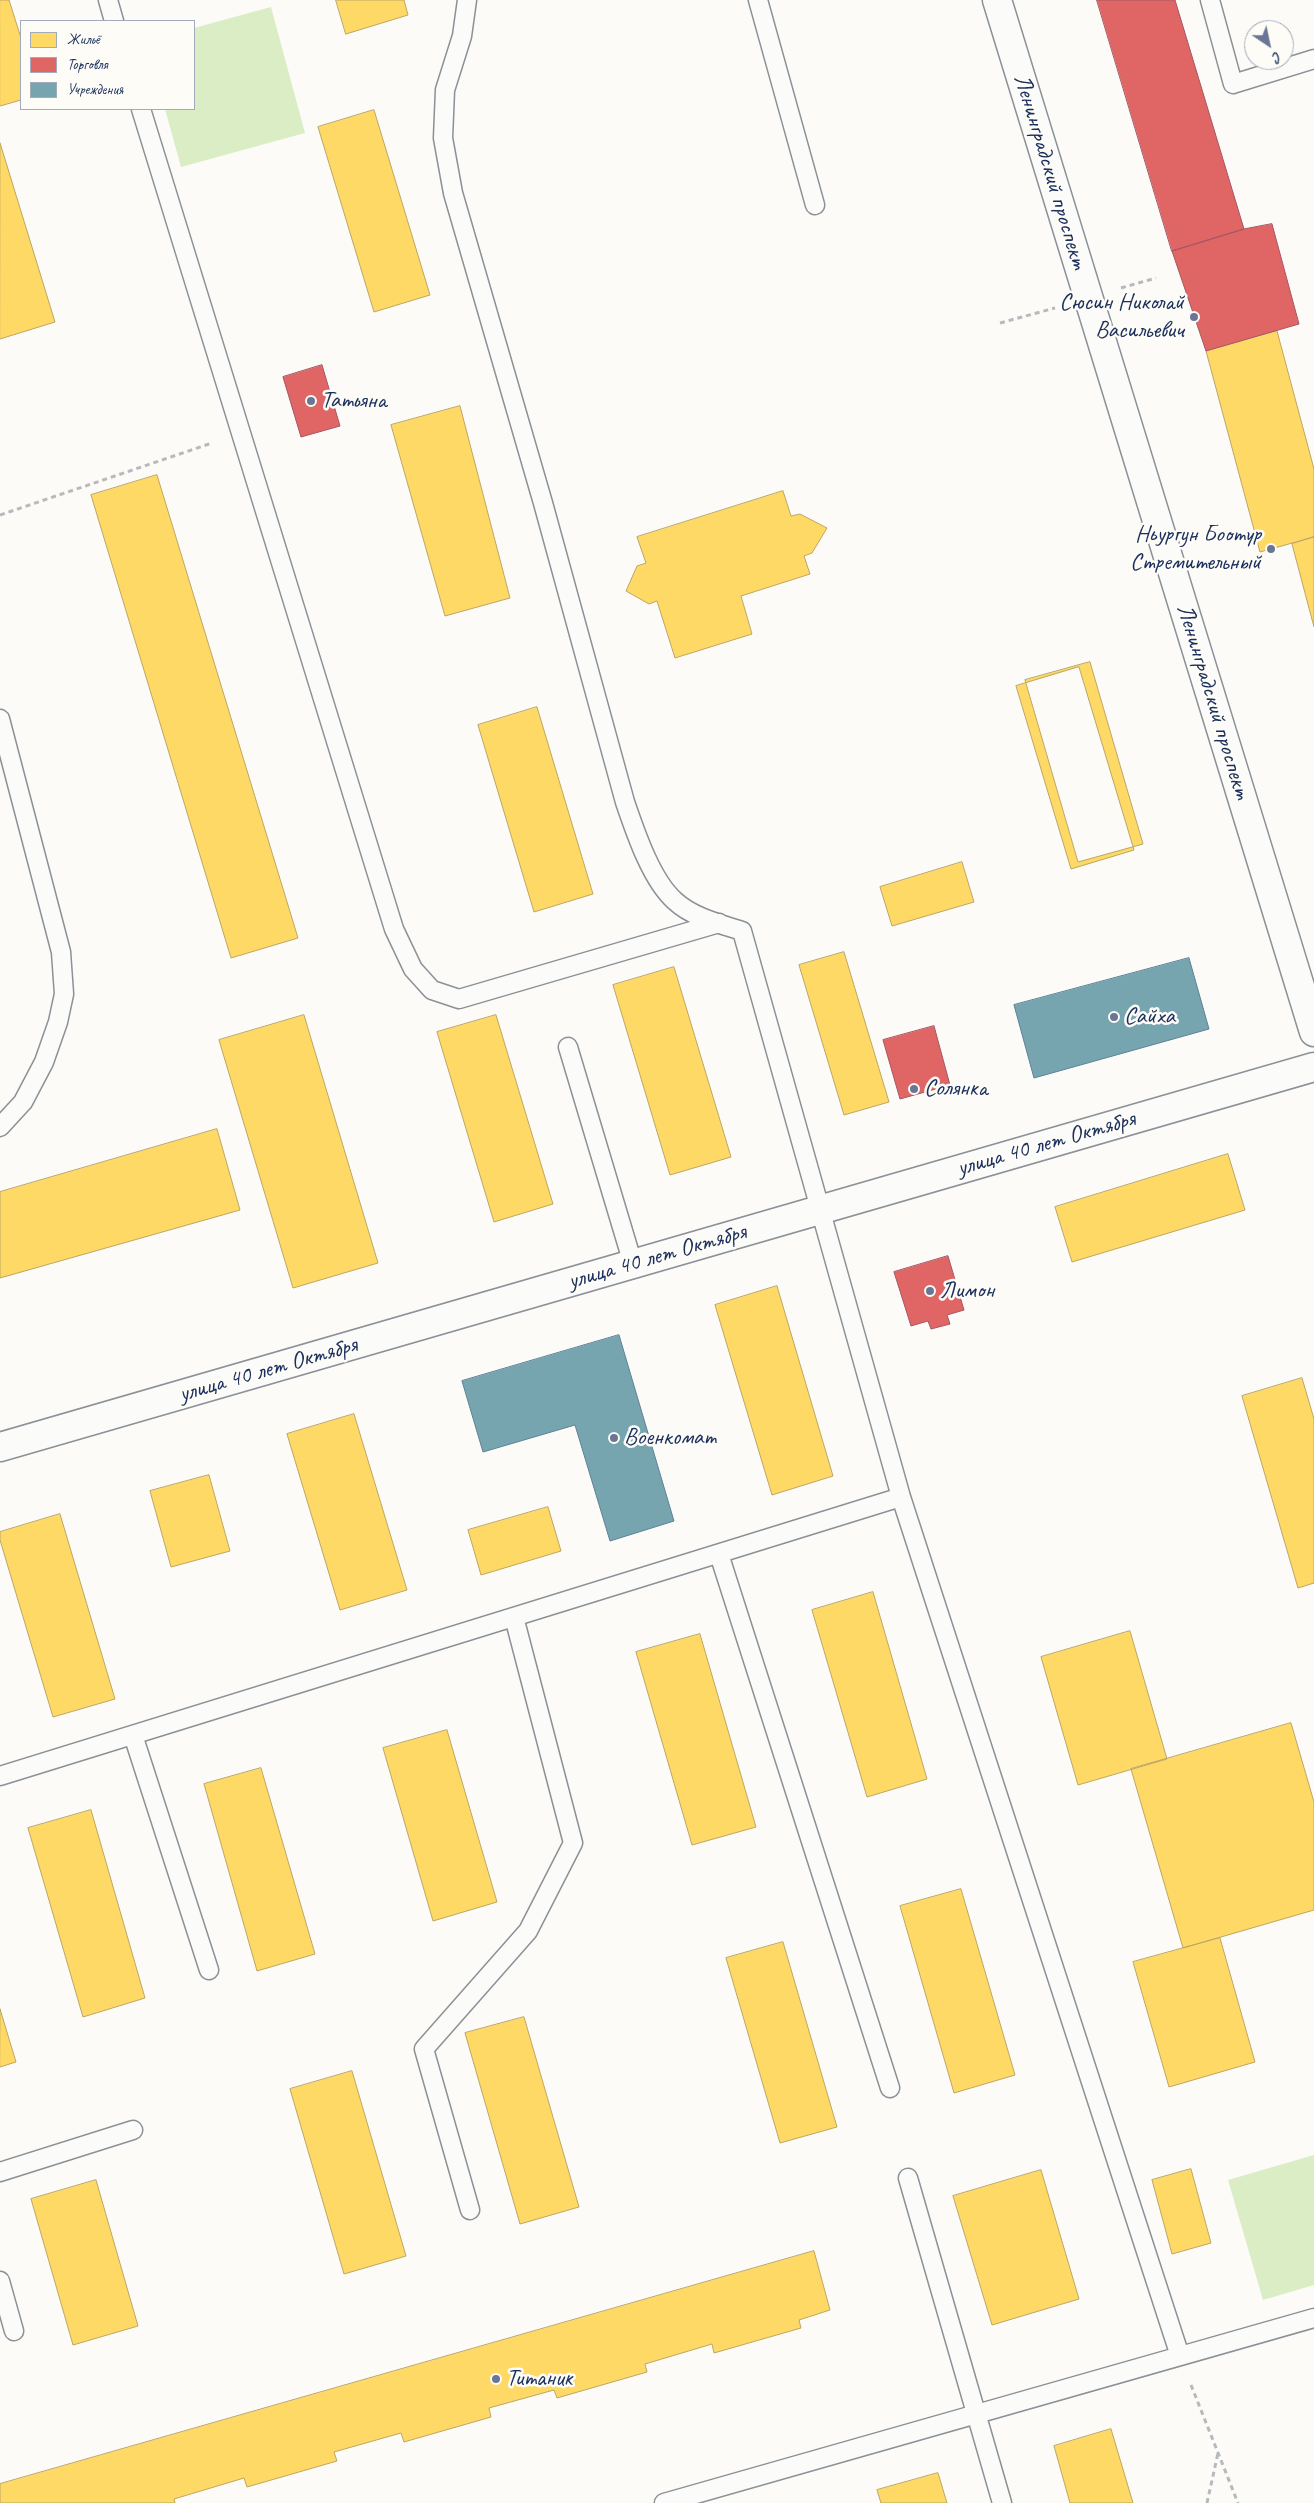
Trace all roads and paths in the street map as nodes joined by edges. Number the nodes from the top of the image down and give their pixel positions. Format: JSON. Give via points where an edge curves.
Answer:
{"nodes":[{"id":1,"x":108,"y":0,"type":"edge"},
{"id":2,"x":467,"y":0,"type":"edge"},
{"id":3,"x":758,"y":0,"type":"edge"},
{"id":4,"x":997,"y":0,"type":"edge"},
{"id":5,"x":1210,"y":0,"type":"edge"},
{"id":6,"x":114,"y":20,"type":"edge"},
{"id":7,"x":1314,"y":59,"type":"edge"},
{"id":8,"x":141,"y":110,"type":"edge"},
{"id":9,"x":815,"y":205,"type":"dead end"},
{"id":10,"x":241,"y":433,"type":"junction"},
{"id":11,"x":0,"y":515,"type":"edge"},
{"id":12,"x":0,"y":719,"type":"edge"},
{"id":13,"x":719,"y":924,"type":"junction"},
{"id":14,"x":1314,"y":1032,"type":"edge"},
{"id":15,"x":568,"y":1047,"type":"dead end"},
{"id":16,"x":1314,"y":1067,"type":"edge"},
{"id":17,"x":0,"y":1127,"type":"edge"},
{"id":18,"x":820,"y":1210,"type":"junction"},
{"id":19,"x":634,"y":1264,"type":"junction"},
{"id":20,"x":0,"y":1447,"type":"edge"},
{"id":21,"x":901,"y":1498,"type":"junction"},
{"id":22,"x":719,"y":1554,"type":"junction"},
{"id":23,"x":514,"y":1617,"type":"junction"},
{"id":24,"x":133,"y":1735,"type":"junction"},
{"id":25,"x":0,"y":1776,"type":"edge"},
{"id":26,"x":209,"y":1970,"type":"dead end"},
{"id":27,"x":890,"y":2088,"type":"dead end"},
{"id":28,"x":133,"y":2130,"type":"dead end"},
{"id":29,"x":0,"y":2172,"type":"edge"},
{"id":30,"x":908,"y":2178,"type":"dead end"},
{"id":31,"x":470,"y":2210,"type":"dead end"},
{"id":32,"x":0,"y":2281,"type":"edge"},
{"id":33,"x":1314,"y":2318,"type":"edge"},
{"id":34,"x":14,"y":2331,"type":"dead end"},
{"id":35,"x":1180,"y":2356,"type":"junction"},
{"id":36,"x":975,"y":2415,"type":"junction"},
{"id":37,"x":1218,"y":2452,"type":"junction"},
{"id":38,"x":664,"y":2503,"type":"edge"},
{"id":39,"x":1002,"y":2503,"type":"edge"},
{"id":40,"x":1207,"y":2503,"type":"edge"},
{"id":41,"x":1238,"y":2503,"type":"edge"}],
"edges":[{"from":1,"to":6,"type":"lane"},
{"from":2,"to":13,"type":"lane","via":[[462,36],[445,90],[442,138],[453,193],[638,839],[655,873],[675,901]]},
{"from":3,"to":9,"type":"lane"},
{"from":4,"to":14,"type":"street","name":"Ленинградский проспект"},
{"from":5,"to":7,"type":"lane","via":[[1233,84]]},
{"from":8,"to":10,"type":"lane"},
{"from":10,"to":11,"type":"path"},
{"from":10,"to":13,"type":"lane","via":[[394,929],[413,969],[432,990],[459,999]]},
{"from":12,"to":17,"type":"lane","via":[[61,952],[64,994],[44,1062],[23,1102]]},
{"from":13,"to":18,"type":"lane","via":[[742,931]]},
{"from":15,"to":19,"type":"lane"},
{"from":16,"to":18,"type":"street","name":"улица 40 лет Октября"},
{"from":18,"to":19,"type":"street","name":"улица 40 лет Октября"},
{"from":18,"to":21,"type":"lane"},
{"from":19,"to":20,"type":"street","name":"улица 40 лет Октября"},
{"from":21,"to":22,"type":"lane"},
{"from":21,"to":35,"type":"lane"},
{"from":22,"to":23,"type":"lane"},
{"from":22,"to":27,"type":"lane"},
{"from":23,"to":24,"type":"lane"},
{"from":23,"to":31,"type":"lane","via":[[573,1843],[528,1931],[424,2049]]},
{"from":24,"to":25,"type":"lane"},
{"from":24,"to":26,"type":"lane"},
{"from":28,"to":29,"type":"lane"},
{"from":30,"to":36,"type":"lane"},
{"from":32,"to":34,"type":"lane"},
{"from":33,"to":35,"type":"lane"},
{"from":35,"to":36,"type":"lane"},
{"from":35,"to":37,"type":"path"},
{"from":36,"to":38,"type":"lane"},
{"from":36,"to":39,"type":"lane"},
{"from":37,"to":40,"type":"path"},
{"from":37,"to":41,"type":"path"}]}
